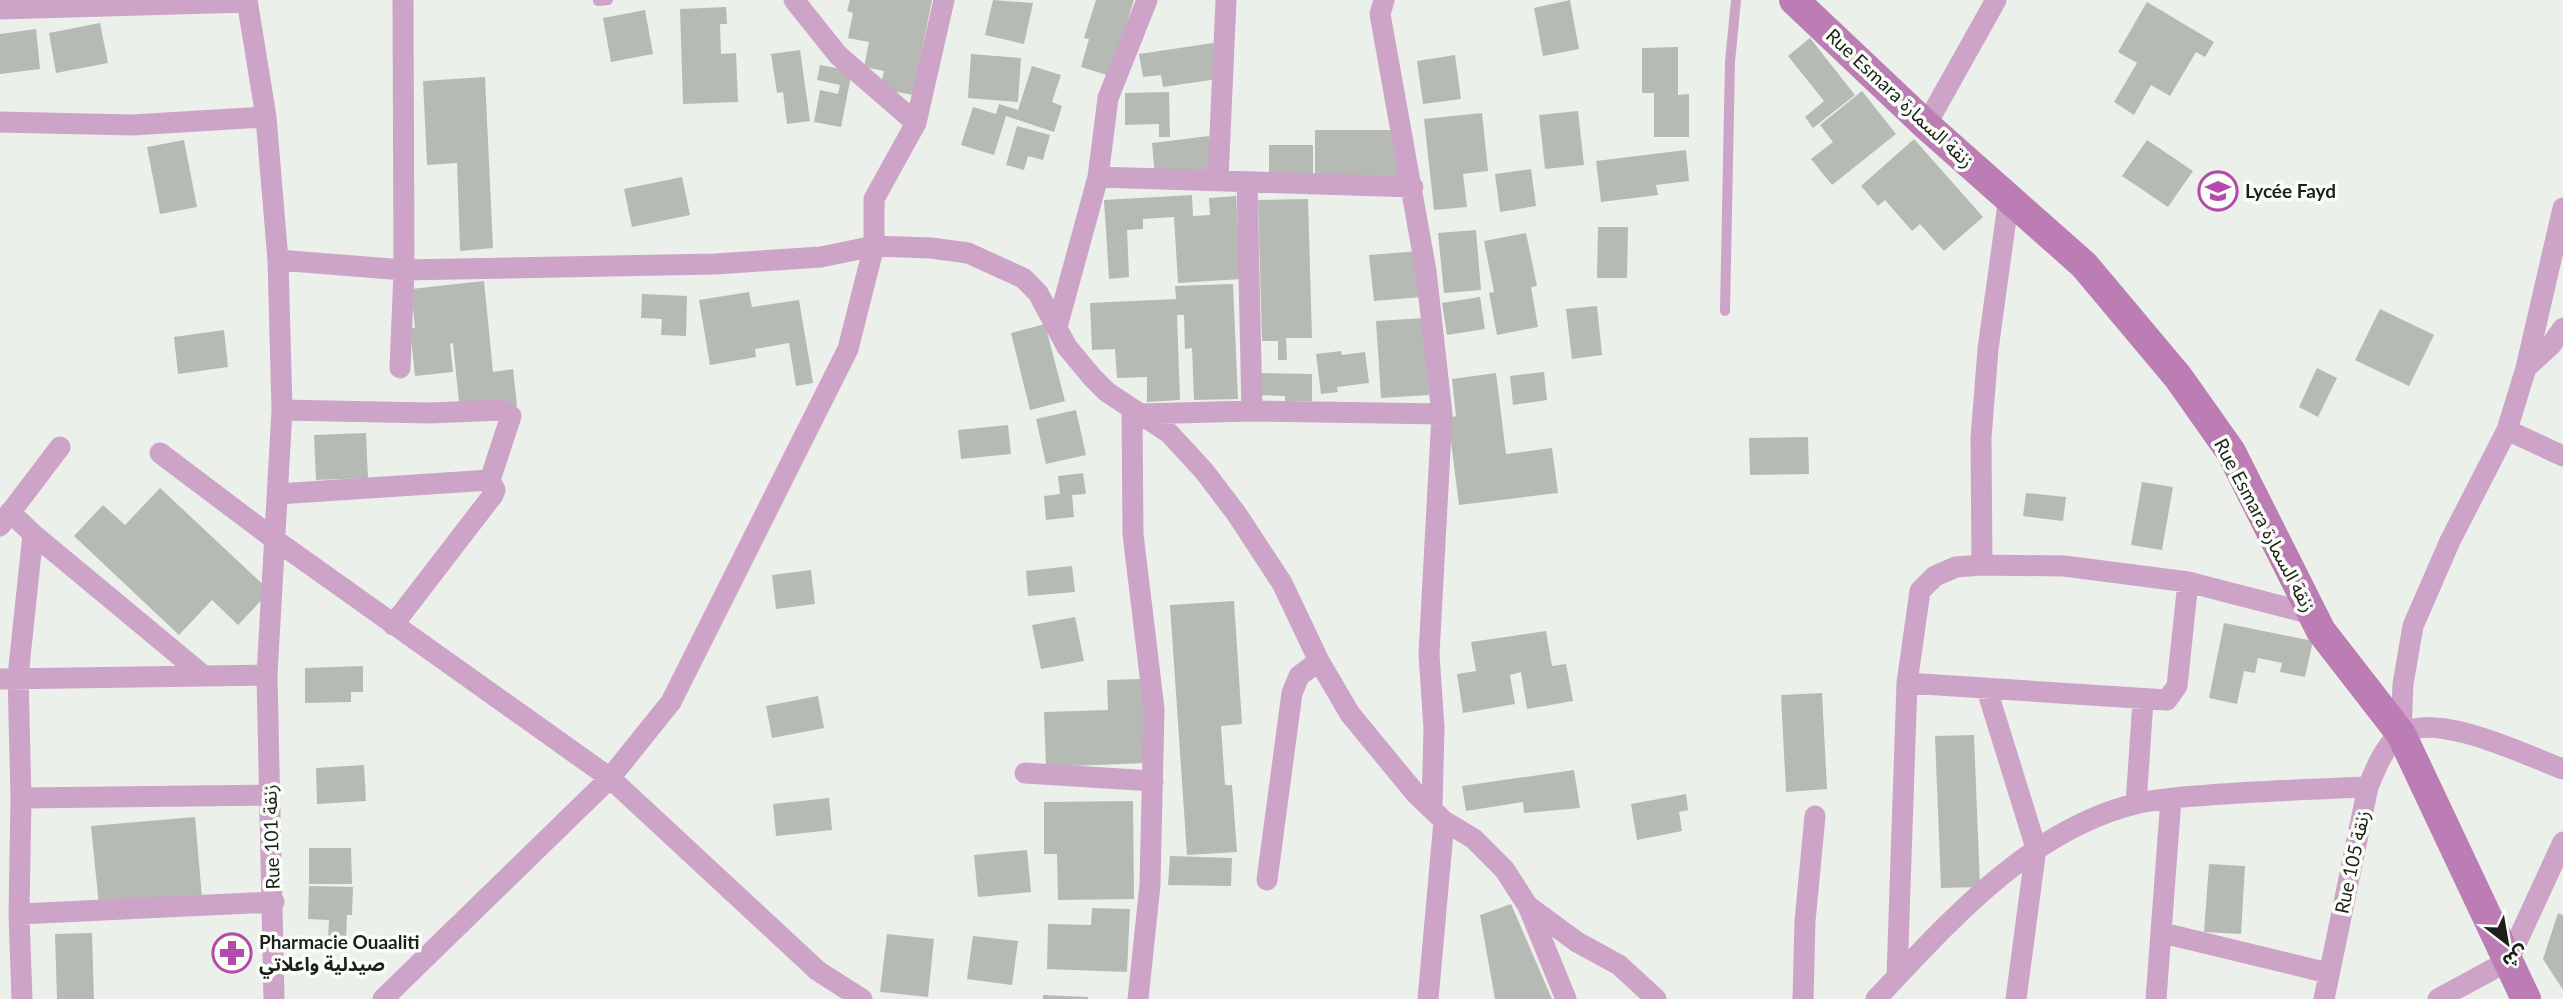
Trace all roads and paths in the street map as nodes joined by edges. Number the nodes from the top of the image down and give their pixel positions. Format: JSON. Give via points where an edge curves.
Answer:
{"nodes":[{"id":1,"x":403,"y":0,"type":"edge"},
{"id":2,"x":794,"y":0,"type":"edge"},
{"id":3,"x":944,"y":0,"type":"edge"},
{"id":4,"x":1147,"y":0,"type":"edge"},
{"id":5,"x":1226,"y":0,"type":"edge"},
{"id":6,"x":1384,"y":0,"type":"edge"},
{"id":7,"x":1736,"y":0,"type":"edge"},
{"id":8,"x":1996,"y":0,"type":"edge"},
{"id":9,"x":247,"y":1,"type":"edge"},
{"id":10,"x":1800,"y":2,"type":"edge"},
{"id":11,"x":0,"y":9,"type":"edge"},
{"id":12,"x":266,"y":117,"type":"junction"},
{"id":13,"x":0,"y":121,"type":"edge"},
{"id":14,"x":916,"y":123,"type":"junction"},
{"id":15,"x":1926,"y":125,"type":"junction"},
{"id":16,"x":1098,"y":177,"type":"junction"},
{"id":17,"x":1218,"y":179,"type":"junction"},
{"id":18,"x":1247,"y":183,"type":"junction"},
{"id":19,"x":1413,"y":187,"type":"junction"},
{"id":20,"x":2008,"y":197,"type":"junction"},
{"id":21,"x":2563,"y":208,"type":"edge"},
{"id":22,"x":874,"y":246,"type":"junction"},
{"id":23,"x":278,"y":260,"type":"junction"},
{"id":24,"x":404,"y":270,"type":"junction"},
{"id":25,"x":1725,"y":311,"type":"dead end"},
{"id":26,"x":1057,"y":327,"type":"junction"},
{"id":27,"x":2563,"y":328,"type":"edge"},
{"id":28,"x":400,"y":368,"type":"dead end"},
{"id":29,"x":2526,"y":368,"type":"junction"},
{"id":30,"x":282,"y":410,"type":"junction"},
{"id":31,"x":1252,"y":411,"type":"junction"},
{"id":32,"x":1136,"y":412,"type":"junction"},
{"id":33,"x":1442,"y":414,"type":"junction"},
{"id":34,"x":2507,"y":430,"type":"junction"},
{"id":35,"x":60,"y":447,"type":"dead end"},
{"id":36,"x":160,"y":453,"type":"dead end"},
{"id":37,"x":2563,"y":456,"type":"edge"},
{"id":38,"x":490,"y":480,"type":"junction"},
{"id":39,"x":278,"y":494,"type":"junction"},
{"id":40,"x":5,"y":519,"type":"edge"},
{"id":41,"x":33,"y":534,"type":"junction"},
{"id":42,"x":274,"y":539,"type":"junction"},
{"id":43,"x":1982,"y":565,"type":"junction"},
{"id":44,"x":2188,"y":582,"type":"junction"},
{"id":45,"x":2312,"y":614,"type":"junction"},
{"id":46,"x":393,"y":625,"type":"junction"},
{"id":47,"x":1319,"y":661,"type":"junction"},
{"id":48,"x":267,"y":675,"type":"junction"},
{"id":49,"x":204,"y":676,"type":"junction"},
{"id":50,"x":9,"y":678,"type":"edge"},
{"id":51,"x":1907,"y":683,"type":"junction"},
{"id":52,"x":1987,"y":690,"type":"junction"},
{"id":53,"x":2143,"y":701,"type":"junction"},
{"id":54,"x":2400,"y":734,"type":"junction"},
{"id":55,"x":2563,"y":768,"type":"edge"},
{"id":56,"x":1025,"y":773,"type":"dead end"},
{"id":57,"x":610,"y":778,"type":"junction"},
{"id":58,"x":1153,"y":781,"type":"junction"},
{"id":59,"x":2368,"y":787,"type":"junction"},
{"id":60,"x":270,"y":795,"type":"junction"},
{"id":61,"x":21,"y":798,"type":"junction"},
{"id":62,"x":2171,"y":799,"type":"junction"},
{"id":63,"x":2136,"y":804,"type":"junction"},
{"id":64,"x":1438,"y":814,"type":"junction"},
{"id":65,"x":1815,"y":816,"type":"dead end"},
{"id":66,"x":2563,"y":842,"type":"edge"},
{"id":67,"x":2036,"y":848,"type":"junction"},
{"id":68,"x":1267,"y":880,"type":"dead end"},
{"id":69,"x":274,"y":902,"type":"junction"},
{"id":70,"x":1528,"y":906,"type":"junction"},
{"id":71,"x":19,"y":914,"type":"junction"},
{"id":72,"x":2163,"y":933,"type":"junction"},
{"id":73,"x":2508,"y":961,"type":"junction"},
{"id":74,"x":2328,"y":973,"type":"junction"},
{"id":75,"x":1897,"y":976,"type":"junction"},
{"id":76,"x":22,"y":999,"type":"edge"},
{"id":77,"x":274,"y":999,"type":"edge"},
{"id":78,"x":383,"y":999,"type":"edge"},
{"id":79,"x":862,"y":999,"type":"edge"},
{"id":80,"x":1138,"y":999,"type":"edge"},
{"id":81,"x":1428,"y":999,"type":"edge"},
{"id":82,"x":1566,"y":999,"type":"edge"},
{"id":83,"x":1656,"y":999,"type":"edge"},
{"id":84,"x":1803,"y":999,"type":"edge"},
{"id":85,"x":1876,"y":999,"type":"edge"},
{"id":86,"x":2015,"y":999,"type":"edge"},
{"id":87,"x":2156,"y":999,"type":"edge"},
{"id":88,"x":2324,"y":999,"type":"edge"},
{"id":89,"x":2438,"y":999,"type":"edge"},
{"id":90,"x":2526,"y":999,"type":"edge"}],
"edges":[{"from":1,"to":24,"type":"street"},
{"from":2,"to":14,"type":"street","via":[[838,55]]},
{"from":3,"to":14,"type":"street"},
{"from":4,"to":16,"type":"street","via":[[1108,98]]},
{"from":5,"to":17,"type":"street"},
{"from":6,"to":19,"type":"street","via":[[1380,14]]},
{"from":7,"to":25,"type":"lane","via":[[1730,62]]},
{"from":8,"to":15,"type":"street"},
{"from":9,"to":11,"type":"street"},
{"from":9,"to":12,"type":"street","name":"Rue 101 زنقة"},
{"from":10,"to":15,"type":"street","name":"Rue Esmara زنقة السمارة"},
{"from":12,"to":13,"type":"street","via":[[132,125]]},
{"from":12,"to":23,"type":"street","name":"Rue 101 زنقة"},
{"from":14,"to":22,"type":"street","via":[[874,199]]},
{"from":15,"to":20,"type":"street","name":"Rue Esmara زنقة السمارة"},
{"from":16,"to":17,"type":"street"},
{"from":16,"to":26,"type":"street"},
{"from":17,"to":18,"type":"street"},
{"from":18,"to":19,"type":"street"},
{"from":18,"to":31,"type":"street"},
{"from":19,"to":33,"type":"street"},
{"from":20,"to":43,"type":"street","via":[[1983,412]]},
{"from":20,"to":45,"type":"street","name":"Rue Esmara زنقة السمارة","via":[[2084,265],[2178,377],[2231,452]]},
{"from":21,"to":29,"type":"street"},
{"from":22,"to":24,"type":"street","via":[[821,257],[715,264]]},
{"from":22,"to":26,"type":"street","via":[[932,248],[992,262],[1023,278],[1038,293]]},
{"from":22,"to":57,"type":"street","via":[[848,349],[671,702]]},
{"from":23,"to":24,"type":"street"},
{"from":23,"to":30,"type":"street","name":"Rue 101 زنقة"},
{"from":24,"to":28,"type":"street"},
{"from":26,"to":32,"type":"street","via":[[1092,377]]},
{"from":27,"to":29,"type":"street"},
{"from":29,"to":34,"type":"street"},
{"from":30,"to":38,"type":"street","via":[[508,412],[512,422]]},
{"from":30,"to":39,"type":"street","name":"Rue 101 زنقة"},
{"from":31,"to":32,"type":"street"},
{"from":31,"to":33,"type":"street"},
{"from":32,"to":47,"type":"street","via":[[1184,448],[1236,513],[1282,583]]},
{"from":32,"to":58,"type":"street","via":[[1133,534],[1154,709]]},
{"from":33,"to":64,"type":"street","via":[[1429,654]]},
{"from":34,"to":37,"type":"street"},
{"from":34,"to":54,"type":"street","via":[[2413,626]]},
{"from":35,"to":40,"type":"street"},
{"from":36,"to":42,"type":"street"},
{"from":38,"to":39,"type":"street"},
{"from":38,"to":46,"type":"street","via":[[493,495]]},
{"from":39,"to":42,"type":"street","name":"Rue 101 زنقة"},
{"from":40,"to":41,"type":"street"},
{"from":41,"to":49,"type":"street"},
{"from":41,"to":50,"type":"street"},
{"from":42,"to":46,"type":"street"},
{"from":42,"to":48,"type":"street","name":"Rue 101 زنقة"},
{"from":43,"to":44,"type":"street","via":[[2064,566]]},
{"from":43,"to":51,"type":"street","via":[[1942,572],[1920,591]]},
{"from":44,"to":45,"type":"street"},
{"from":44,"to":53,"type":"street","via":[[2175,692],[2167,700]]},
{"from":45,"to":54,"type":"street","name":"Rue Esmara زنقة السمارة"},
{"from":46,"to":57,"type":"street"},
{"from":47,"to":64,"type":"street","via":[[1350,715],[1378,751]]},
{"from":47,"to":68,"type":"street","via":[[1299,676],[1292,693]]},
{"from":48,"to":49,"type":"street"},
{"from":48,"to":60,"type":"street","name":"Rue 101 زنقة"},
{"from":49,"to":50,"type":"street"},
{"from":50,"to":61,"type":"street"},
{"from":51,"to":52,"type":"street"},
{"from":51,"to":75,"type":"street"},
{"from":52,"to":53,"type":"street"},
{"from":52,"to":67,"type":"street"},
{"from":53,"to":63,"type":"street"},
{"from":54,"to":55,"type":"street","via":[[2430,725],[2454,729]]},
{"from":54,"to":59,"type":"street","name":"Rue 105 زنقة","via":[[2381,758]]},
{"from":54,"to":73,"type":"street","name":"Rue Esmara زنقة السمارة"},
{"from":56,"to":58,"type":"street"},
{"from":57,"to":78,"type":"street"},
{"from":57,"to":79,"type":"street","via":[[818,971]]},
{"from":58,"to":80,"type":"street","via":[[1150,885]]},
{"from":59,"to":62,"type":"street"},
{"from":59,"to":74,"type":"street","name":"Rue 105 زنقة"},
{"from":60,"to":61,"type":"street"},
{"from":60,"to":69,"type":"street","name":"Rue 101 زنقة"},
{"from":61,"to":71,"type":"street"},
{"from":62,"to":63,"type":"street"},
{"from":62,"to":72,"type":"street"},
{"from":63,"to":67,"type":"street","via":[[2097,816]]},
{"from":64,"to":70,"type":"street","via":[[1474,839],[1504,869]]},
{"from":64,"to":81,"type":"street"},
{"from":65,"to":84,"type":"street"},
{"from":66,"to":73,"type":"street"},
{"from":67,"to":75,"type":"street","via":[[1956,915]]},
{"from":67,"to":86,"type":"street"},
{"from":69,"to":71,"type":"street"},
{"from":69,"to":77,"type":"street","name":"Rue 101 زنقة"},
{"from":70,"to":82,"type":"street"},
{"from":70,"to":83,"type":"street","via":[[1577,942],[1619,965]]},
{"from":71,"to":76,"type":"street"},
{"from":72,"to":74,"type":"street"},
{"from":72,"to":87,"type":"street"},
{"from":73,"to":89,"type":"street"},
{"from":73,"to":90,"type":"street","name":"Rue Esmara زنقة السمارة"},
{"from":74,"to":88,"type":"street","name":"Rue 105 زنقة"},
{"from":75,"to":85,"type":"street"}]}
